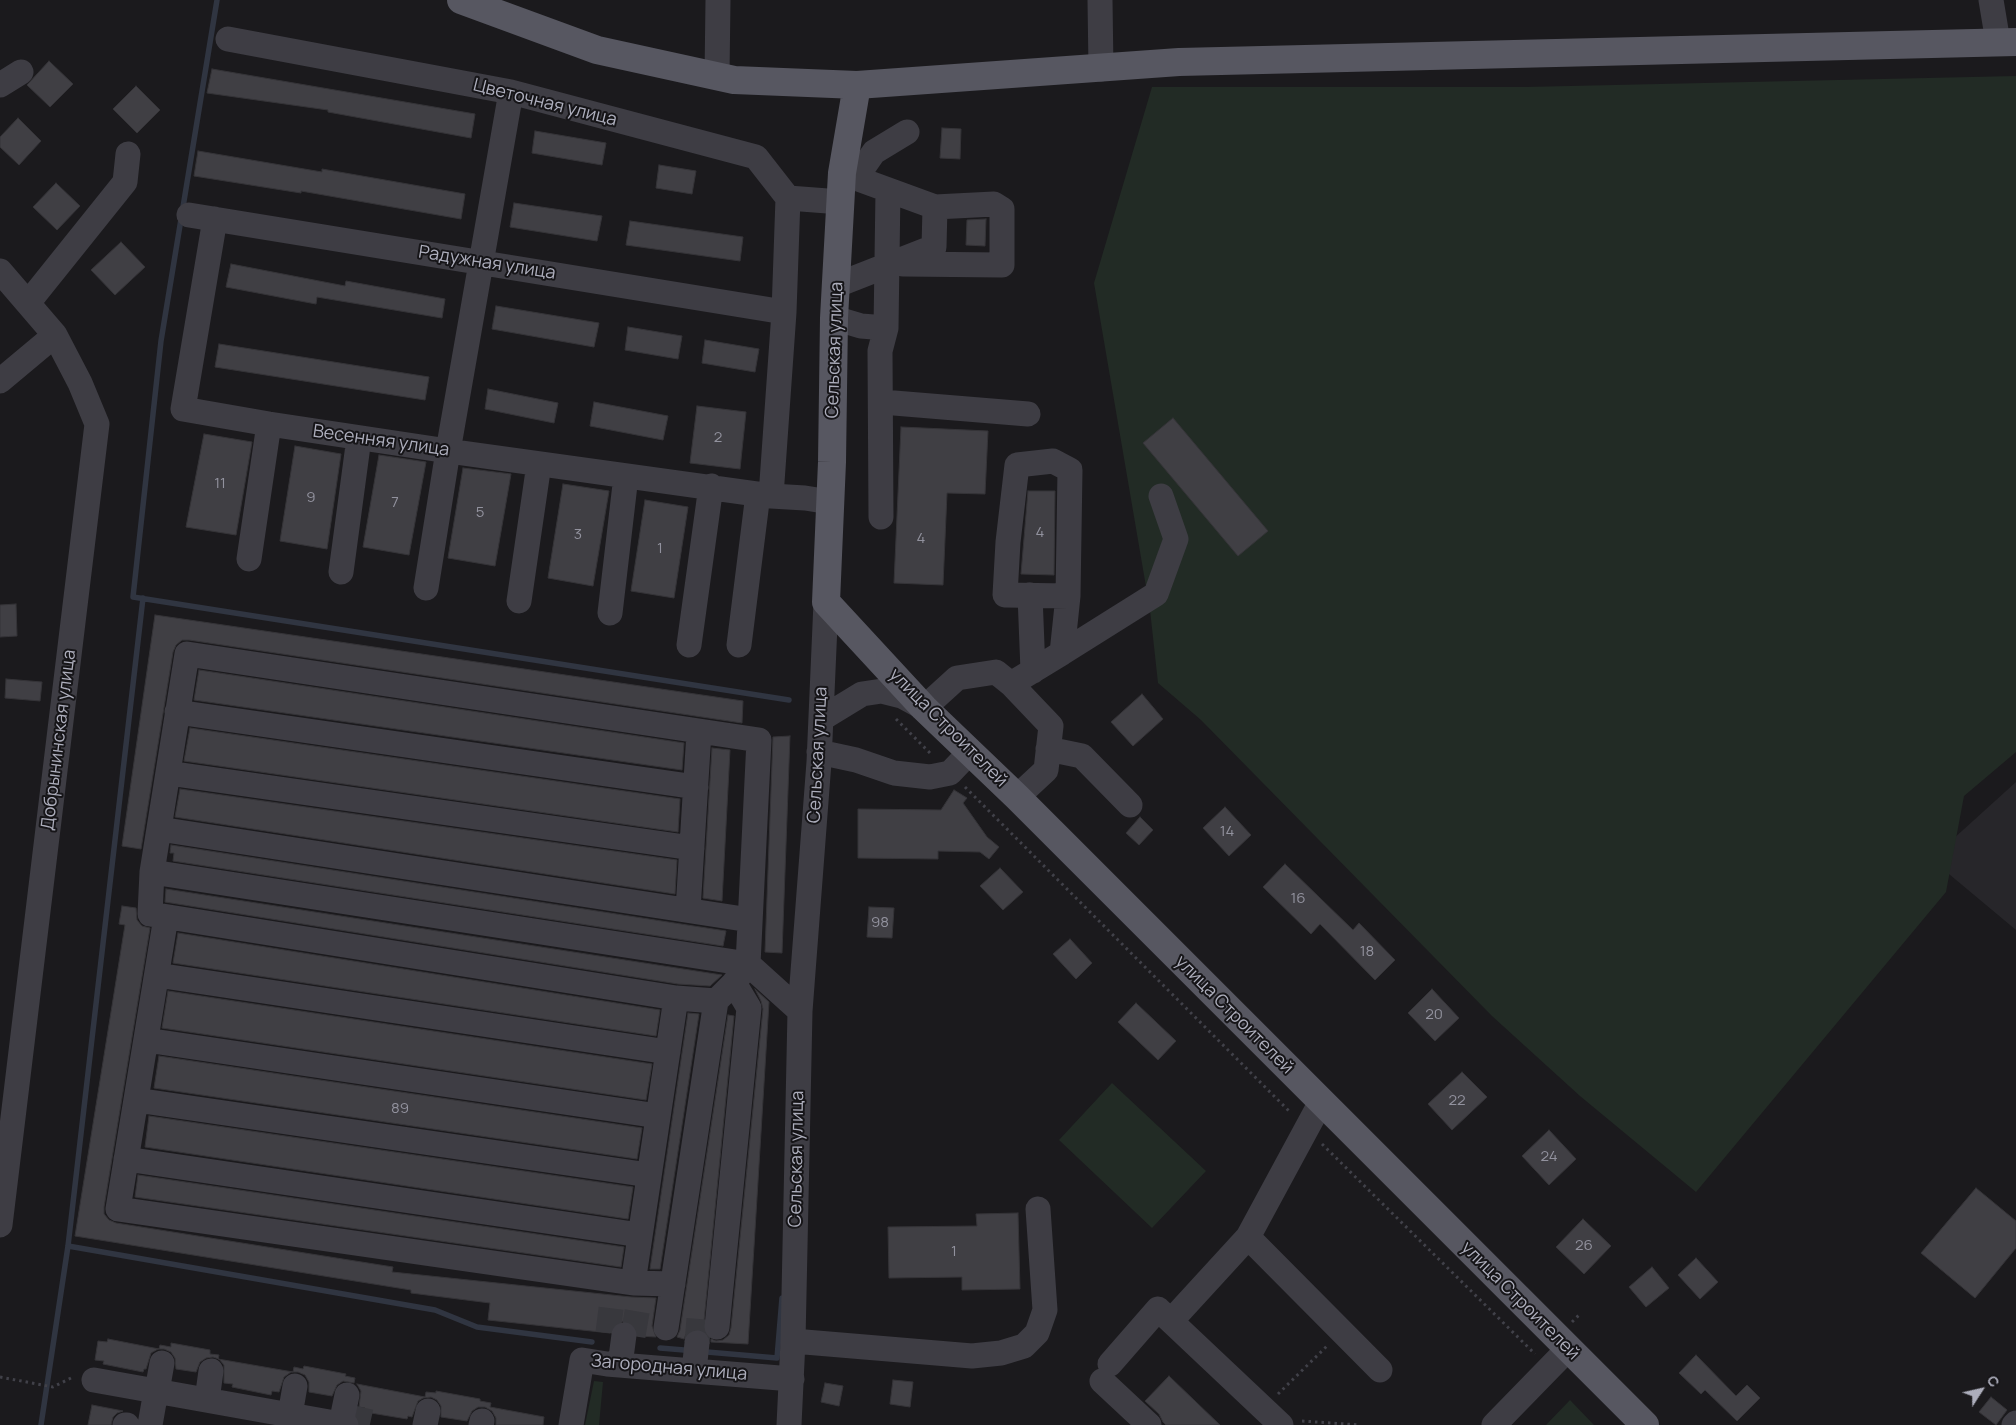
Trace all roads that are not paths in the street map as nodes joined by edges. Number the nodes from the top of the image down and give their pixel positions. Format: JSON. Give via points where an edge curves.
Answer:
{"nodes":[{"id":1,"x":461,"y":0,"type":"edge"},
{"id":2,"x":718,"y":0,"type":"edge"},
{"id":3,"x":1100,"y":0,"type":"edge"},
{"id":4,"x":1991,"y":0,"type":"edge"},
{"id":5,"x":228,"y":39,"type":"dead end"},
{"id":6,"x":2007,"y":42,"type":"edge"},
{"id":7,"x":1101,"y":69,"type":"junction"},
{"id":8,"x":21,"y":72,"type":"dead end"},
{"id":9,"x":717,"y":76,"type":"junction"},
{"id":10,"x":0,"y":85,"type":"edge"},
{"id":11,"x":857,"y":86,"type":"junction"},
{"id":12,"x":511,"y":92,"type":"junction"},
{"id":13,"x":907,"y":132,"type":"dead end"},
{"id":14,"x":128,"y":154,"type":"dead end"},
{"id":15,"x":849,"y":176,"type":"junction"},
{"id":16,"x":888,"y":190,"type":"junction"},
{"id":17,"x":788,"y":198,"type":"junction"},
{"id":18,"x":841,"y":202,"type":"junction"},
{"id":19,"x":935,"y":207,"type":"junction"},
{"id":20,"x":189,"y":215,"type":"dead end"},
{"id":21,"x":214,"y":219,"type":"junction"},
{"id":22,"x":482,"y":261,"type":"junction"},
{"id":23,"x":889,"y":265,"type":"junction"},
{"id":24,"x":0,"y":272,"type":"edge"},
{"id":25,"x":837,"y":285,"type":"junction"},
{"id":26,"x":28,"y":303,"type":"junction"},
{"id":27,"x":784,"y":312,"type":"junction"},
{"id":28,"x":834,"y":318,"type":"junction"},
{"id":29,"x":886,"y":328,"type":"junction"},
{"id":30,"x":55,"y":335,"type":"junction"},
{"id":31,"x":0,"y":381,"type":"edge"},
{"id":32,"x":882,"y":402,"type":"junction"},
{"id":33,"x":1028,"y":414,"type":"dead end"},
{"id":34,"x":269,"y":424,"type":"junction"},
{"id":35,"x":359,"y":438,"type":"junction"},
{"id":36,"x":448,"y":451,"type":"junction"},
{"id":37,"x":539,"y":464,"type":"junction"},
{"id":38,"x":626,"y":476,"type":"junction"},
{"id":39,"x":711,"y":486,"type":"junction"},
{"id":40,"x":764,"y":495,"type":"junction"},
{"id":41,"x":1161,"y":496,"type":"dead end"},
{"id":42,"x":830,"y":502,"type":"junction"},
{"id":43,"x":882,"y":517,"type":"dead end"},
{"id":44,"x":249,"y":559,"type":"dead end"},
{"id":45,"x":340,"y":572,"type":"dead end"},
{"id":46,"x":426,"y":588,"type":"dead end"},
{"id":47,"x":1030,"y":596,"type":"junction"},
{"id":48,"x":1068,"y":596,"type":"junction"},
{"id":49,"x":519,"y":601,"type":"dead end"},
{"id":50,"x":826,"y":602,"type":"junction"},
{"id":51,"x":610,"y":612,"type":"dead end"},
{"id":52,"x":689,"y":645,"type":"dead end"},
{"id":53,"x":739,"y":645,"type":"dead end"},
{"id":54,"x":1062,"y":653,"type":"junction"},
{"id":55,"x":1032,"y":671,"type":"junction"},
{"id":56,"x":1011,"y":684,"type":"junction"},
{"id":57,"x":924,"y":708,"type":"junction"},
{"id":58,"x":177,"y":712,"type":"junction"},
{"id":59,"x":821,"y":719,"type":"junction"},
{"id":60,"x":699,"y":732,"type":"junction"},
{"id":61,"x":1048,"y":748,"type":"junction"},
{"id":62,"x":819,"y":752,"type":"junction"},
{"id":63,"x":970,"y":752,"type":"junction"},
{"id":64,"x":168,"y":773,"type":"junction"},
{"id":65,"x":696,"y":787,"type":"junction"},
{"id":66,"x":1017,"y":798,"type":"junction"},
{"id":67,"x":1130,"y":805,"type":"dead end"},
{"id":68,"x":159,"y":829,"type":"junction"},
{"id":69,"x":692,"y":848,"type":"junction"},
{"id":70,"x":152,"y":872,"type":"junction"},
{"id":71,"x":688,"y":910,"type":"junction"},
{"id":72,"x":166,"y":917,"type":"junction"},
{"id":73,"x":750,"y":920,"type":"junction"},
{"id":74,"x":741,"y":973,"type":"junction"},
{"id":75,"x":157,"y":975,"type":"junction"},
{"id":76,"x":676,"y":998,"type":"junction"},
{"id":77,"x":716,"y":1001,"type":"junction"},
{"id":78,"x":800,"y":1011,"type":"junction"},
{"id":79,"x":146,"y":1040,"type":"junction"},
{"id":80,"x":668,"y":1052,"type":"junction"},
{"id":81,"x":136,"y":1100,"type":"junction"},
{"id":82,"x":1321,"y":1102,"type":"junction"},
{"id":83,"x":658,"y":1116,"type":"junction"},
{"id":84,"x":126,"y":1159,"type":"junction"},
{"id":85,"x":649,"y":1175,"type":"junction"},
{"id":86,"x":1038,"y":1209,"type":"dead end"},
{"id":87,"x":0,"y":1225,"type":"edge"},
{"id":88,"x":640,"y":1235,"type":"junction"},
{"id":89,"x":1248,"y":1236,"type":"junction"},
{"id":90,"x":633,"y":1283,"type":"junction"},
{"id":91,"x":673,"y":1284,"type":"junction"},
{"id":92,"x":1171,"y":1321,"type":"junction"},
{"id":93,"x":718,"y":1327,"type":"tunnel mouth"},
{"id":94,"x":666,"y":1328,"type":"dead end"},
{"id":95,"x":794,"y":1341,"type":"junction"},
{"id":96,"x":697,"y":1343,"type":"tunnel mouth"},
{"id":97,"x":1568,"y":1349,"type":"junction"},
{"id":98,"x":1380,"y":1370,"type":"dead end"},
{"id":99,"x":694,"y":1371,"type":"junction"},
{"id":100,"x":97,"y":1374,"type":"dead end"},
{"id":101,"x":792,"y":1379,"type":"junction"},
{"id":102,"x":154,"y":1381,"type":"junction"},
{"id":103,"x":347,"y":1395,"type":"dead end"},
{"id":104,"x":290,"y":1408,"type":"edge"},
{"id":105,"x":1274,"y":1418,"type":"edge"},
{"id":106,"x":144,"y":1424,"type":"edge"},
{"id":107,"x":344,"y":1425,"type":"edge"},
{"id":108,"x":571,"y":1425,"type":"edge"},
{"id":109,"x":789,"y":1425,"type":"edge"},
{"id":110,"x":1149,"y":1425,"type":"edge"},
{"id":111,"x":1494,"y":1425,"type":"edge"},
{"id":112,"x":1644,"y":1425,"type":"edge"}],
"edges":[{"from":1,"to":9,"type":"main road","via":[[597,50]]},
{"from":2,"to":9,"type":"street"},
{"from":3,"to":7,"type":"street"},
{"from":4,"to":6,"type":"street"},
{"from":5,"to":12,"type":"street","name":"Цветочная улица"},
{"from":6,"to":7,"type":"main road","via":[[1179,62]]},
{"from":7,"to":11,"type":"main road"},
{"from":8,"to":10,"type":"street"},
{"from":9,"to":11,"type":"main road","via":[[734,80]]},
{"from":11,"to":15,"type":"main road","name":"Сельская улица"},
{"from":12,"to":17,"type":"street","name":"Цветочная улица","via":[[756,157]]},
{"from":12,"to":22,"type":"street"},
{"from":13,"to":15,"type":"street","via":[[874,152]]},
{"from":14,"to":26,"type":"street","via":[[125,182]]},
{"from":15,"to":16,"type":"street"},
{"from":15,"to":18,"type":"main road","name":"Сельская улица"},
{"from":16,"to":19,"type":"street"},
{"from":16,"to":23,"type":"street"},
{"from":17,"to":18,"type":"street"},
{"from":17,"to":27,"type":"street"},
{"from":18,"to":25,"type":"main road","name":"Сельская улица"},
{"from":19,"to":23,"type":"street","via":[[934,247]]},
{"from":19,"to":23,"type":"street","via":[[994,204],[1002,210],[1002,265]]},
{"from":20,"to":21,"type":"street","name":"Радужная улица"},
{"from":21,"to":22,"type":"street","name":"Радужная улица"},
{"from":21,"to":34,"type":"street","name":"Весенняя улица","via":[[182,409]]},
{"from":22,"to":27,"type":"street","name":"Радужная улица"},
{"from":22,"to":36,"type":"street"},
{"from":23,"to":25,"type":"street"},
{"from":23,"to":29,"type":"street"},
{"from":24,"to":26,"type":"street","name":"Добрынинская улица"},
{"from":25,"to":28,"type":"main road","name":"Сельская улица"},
{"from":26,"to":30,"type":"street","name":"Добрынинская улица"},
{"from":27,"to":40,"type":"street"},
{"from":28,"to":29,"type":"street","via":[[861,326]]},
{"from":28,"to":42,"type":"main road","name":"Сельская улица"},
{"from":29,"to":32,"type":"street","via":[[880,351]]},
{"from":30,"to":31,"type":"street"},
{"from":30,"to":87,"type":"street","name":"Добрынинская улица","via":[[97,424]]},
{"from":32,"to":33,"type":"street"},
{"from":32,"to":43,"type":"street"},
{"from":34,"to":35,"type":"street","name":"Весенняя улица"},
{"from":34,"to":44,"type":"street"},
{"from":35,"to":36,"type":"street","name":"Весенняя улица"},
{"from":35,"to":45,"type":"street"},
{"from":36,"to":37,"type":"street","name":"Весенняя улица"},
{"from":36,"to":46,"type":"street"},
{"from":37,"to":38,"type":"street","name":"Весенняя улица"},
{"from":37,"to":49,"type":"street"},
{"from":38,"to":39,"type":"street","name":"Весенняя улица"},
{"from":38,"to":51,"type":"street"},
{"from":39,"to":40,"type":"street","name":"Весенняя улица"},
{"from":39,"to":52,"type":"street"},
{"from":40,"to":42,"type":"street","name":"Весенняя улица"},
{"from":40,"to":53,"type":"street"},
{"from":41,"to":54,"type":"street","via":[[1176,539],[1156,594]]},
{"from":42,"to":50,"type":"main road","name":"Сельская улица"},
{"from":47,"to":48,"type":"street"},
{"from":47,"to":48,"type":"street","via":[[1005,595],[1017,465],[1053,461],[1070,470]]},
{"from":47,"to":55,"type":"street"},
{"from":48,"to":54,"type":"street"},
{"from":50,"to":57,"type":"main road","name":"улица Строителей"},
{"from":50,"to":59,"type":"street","name":"Сельская улица"},
{"from":54,"to":55,"type":"street"},
{"from":55,"to":56,"type":"street"},
{"from":56,"to":57,"type":"street","via":[[996,672],[957,678]]},
{"from":56,"to":61,"type":"street","via":[[1051,726]]},
{"from":57,"to":59,"type":"street","via":[[902,696],[882,691],[862,694]]},
{"from":57,"to":63,"type":"main road","name":"улица Строителей"},
{"from":58,"to":60,"type":"street","via":[[187,654]]},
{"from":58,"to":64,"type":"street"},
{"from":58,"to":65,"type":"street"},
{"from":59,"to":62,"type":"street","name":"Сельская улица"},
{"from":60,"to":65,"type":"street"},
{"from":60,"to":73,"type":"street","via":[[759,740]]},
{"from":61,"to":66,"type":"street","via":[[1046,770]]},
{"from":61,"to":67,"type":"street","via":[[1082,756]]},
{"from":62,"to":63,"type":"street","via":[[894,773],[930,777],[950,773]]},
{"from":62,"to":78,"type":"street","name":"Сельская улица"},
{"from":63,"to":66,"type":"main road","name":"улица Строителей"},
{"from":64,"to":68,"type":"street"},
{"from":64,"to":69,"type":"street"},
{"from":65,"to":69,"type":"street"},
{"from":66,"to":82,"type":"main road","name":"улица Строителей"},
{"from":68,"to":70,"type":"street"},
{"from":68,"to":71,"type":"street"},
{"from":69,"to":71,"type":"street"},
{"from":70,"to":72,"type":"street","via":[[150,914]]},
{"from":70,"to":74,"type":"street"},
{"from":71,"to":73,"type":"street"},
{"from":72,"to":75,"type":"street"},
{"from":72,"to":76,"type":"street"},
{"from":73,"to":74,"type":"street"},
{"from":74,"to":77,"type":"street"},
{"from":74,"to":78,"type":"street"},
{"from":74,"to":93,"type":"street","via":[[749,1008]]},
{"from":75,"to":79,"type":"street"},
{"from":75,"to":80,"type":"street"},
{"from":76,"to":77,"type":"street"},
{"from":76,"to":80,"type":"street"},
{"from":77,"to":91,"type":"street"},
{"from":78,"to":95,"type":"street","name":"Сельская улица"},
{"from":79,"to":81,"type":"street"},
{"from":79,"to":83,"type":"street"},
{"from":80,"to":83,"type":"street"},
{"from":81,"to":84,"type":"street"},
{"from":81,"to":85,"type":"street"},
{"from":82,"to":89,"type":"street"},
{"from":82,"to":97,"type":"main road","name":"улица Строителей"},
{"from":83,"to":85,"type":"street"},
{"from":84,"to":88,"type":"street"},
{"from":84,"to":90,"type":"street","via":[[118,1209]]},
{"from":85,"to":88,"type":"street"},
{"from":86,"to":95,"type":"street","via":[[1045,1310],[1038,1333],[1024,1346],[1001,1353],[972,1356]]},
{"from":88,"to":90,"type":"street"},
{"from":89,"to":92,"type":"street"},
{"from":89,"to":98,"type":"street"},
{"from":90,"to":91,"type":"street"},
{"from":91,"to":94,"type":"street"},
{"from":92,"to":105,"type":"street"},
{"from":92,"to":110,"type":"street","via":[[1158,1309],[1106,1373]]},
{"from":95,"to":101,"type":"street","name":"Сельская улица"},
{"from":96,"to":99,"type":"street"},
{"from":97,"to":111,"type":"street"},
{"from":97,"to":112,"type":"main road","name":"улица Строителей"},
{"from":99,"to":101,"type":"street","name":"Загородная улица"},
{"from":99,"to":108,"type":"street","name":"Загородная улица","via":[[623,1347],[582,1360]]},
{"from":100,"to":102,"type":"street"},
{"from":101,"to":109,"type":"street","name":"Сельская улица"},
{"from":102,"to":104,"type":"street","via":[[216,1389]]},
{"from":102,"to":106,"type":"street"},
{"from":103,"to":107,"type":"street"},
{"from":104,"to":107,"type":"street"}]}
